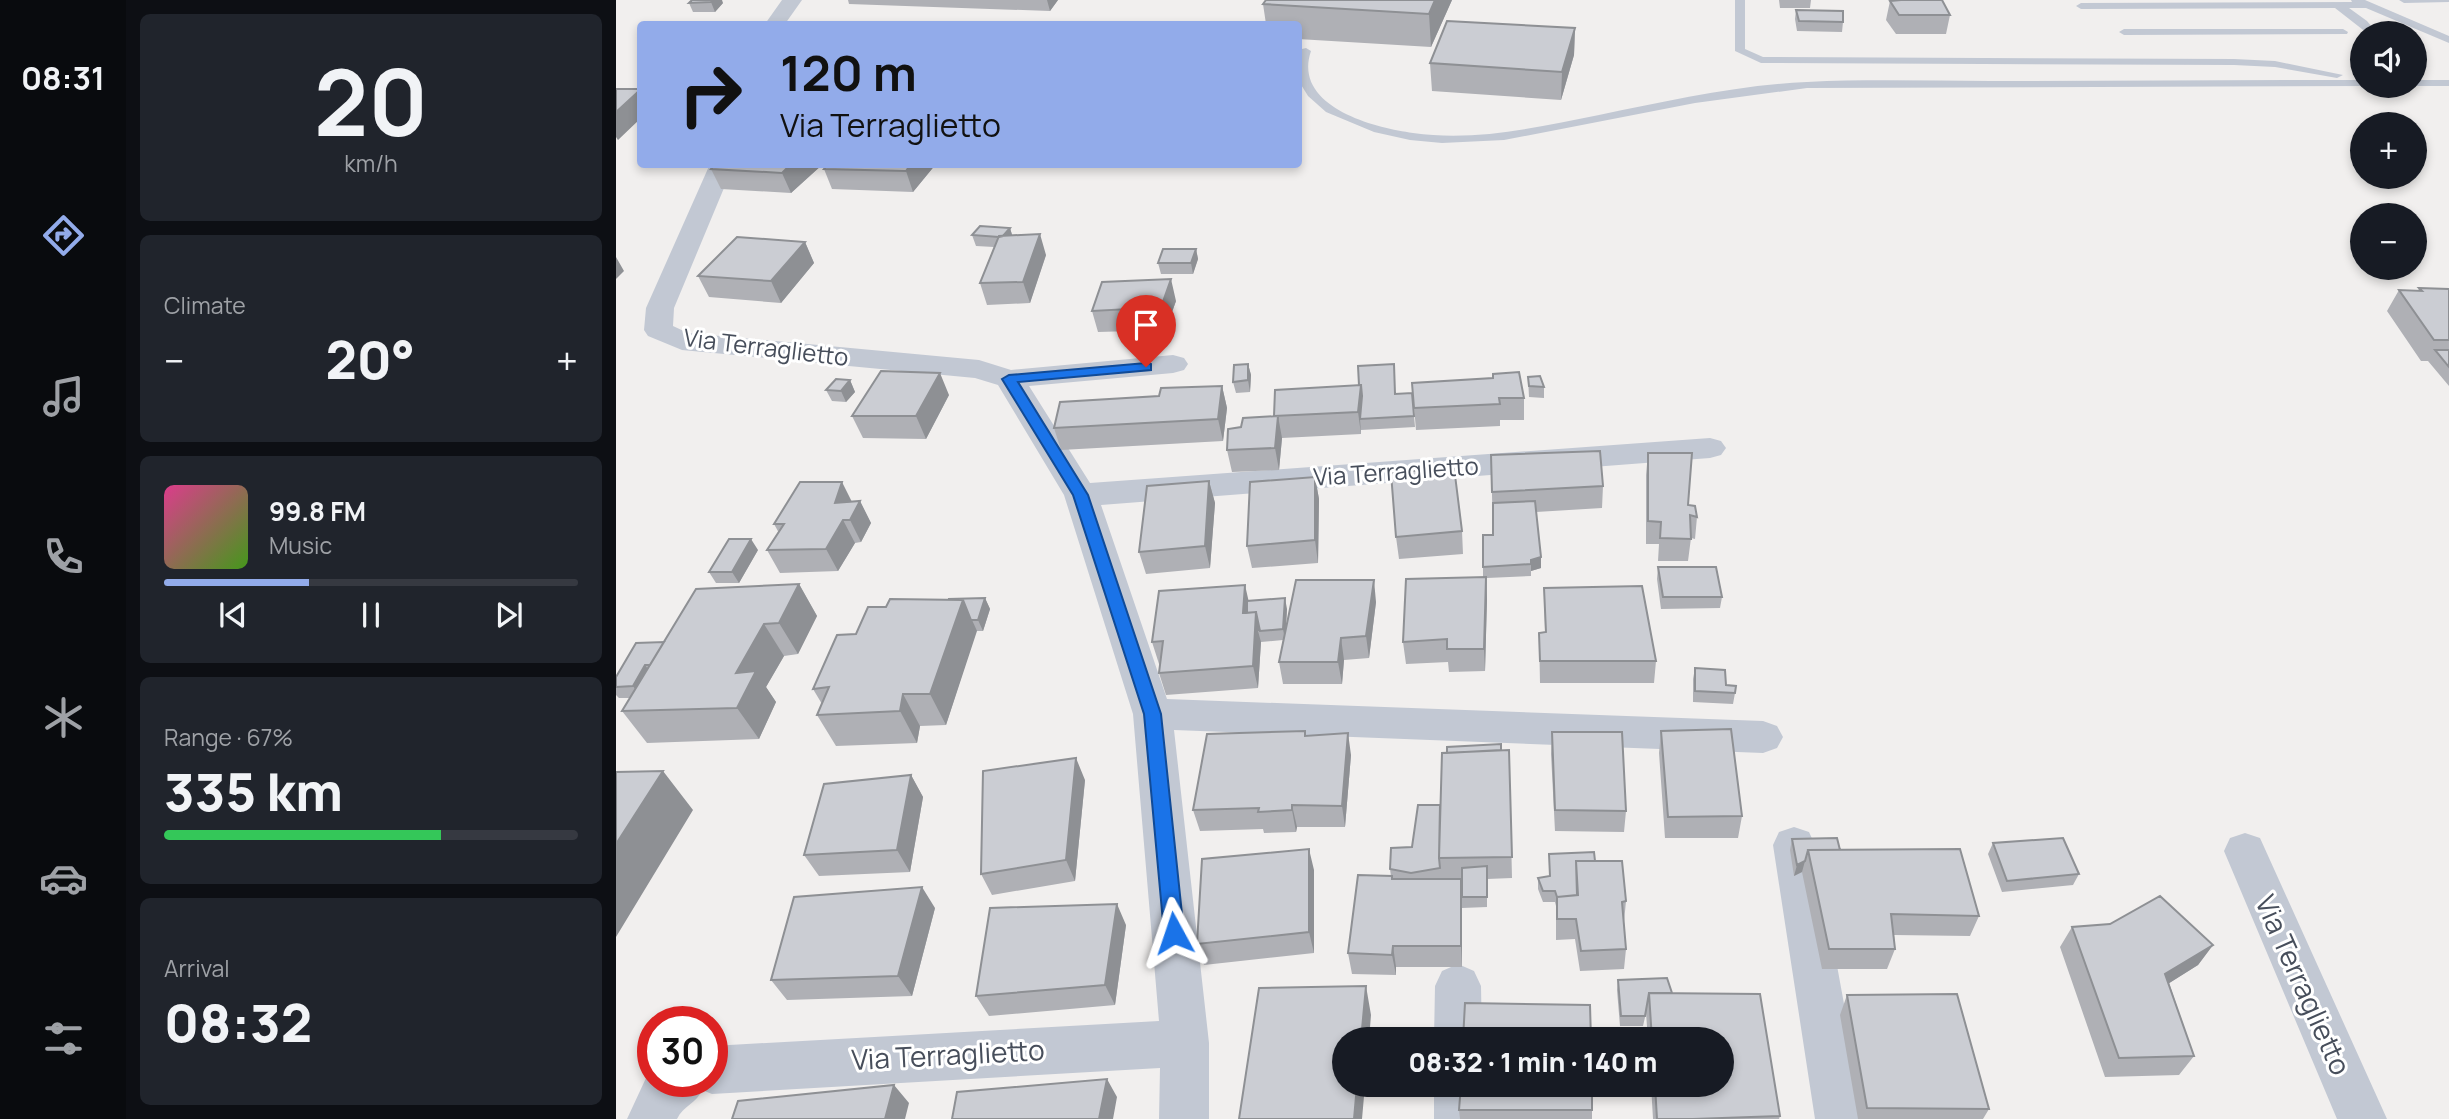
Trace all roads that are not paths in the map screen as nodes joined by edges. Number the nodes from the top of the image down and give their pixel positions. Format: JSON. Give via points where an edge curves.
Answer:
{"nodes":[{"id":1,"x":792,"y":0,"type":"edge"},
{"id":2,"x":1740,"y":0,"type":"edge"},
{"id":3,"x":2404,"y":0,"type":"edge"},
{"id":4,"x":2446,"y":0,"type":"edge"},
{"id":5,"x":2360,"y":3,"type":"edge"},
{"id":6,"x":2081,"y":6,"type":"dead end"},
{"id":7,"x":2339,"y":6,"type":"junction"},
{"id":8,"x":777,"y":21,"type":"edge"},
{"id":9,"x":2360,"y":21,"type":"edge"},
{"id":10,"x":2124,"y":32,"type":"dead end"},
{"id":11,"x":2246,"y":32,"type":"junction"},
{"id":12,"x":2343,"y":32,"type":"dead end"},
{"id":13,"x":2449,"y":40,"type":"edge"},
{"id":14,"x":1306,"y":51,"type":"dead end"},
{"id":15,"x":2275,"y":64,"type":"junction"},
{"id":16,"x":2350,"y":80,"type":"edge"},
{"id":17,"x":2350,"y":82,"type":"edge"},
{"id":18,"x":2427,"y":83,"type":"edge"},
{"id":19,"x":2449,"y":83,"type":"edge"},
{"id":20,"x":720,"y":168,"type":"edge"},
{"id":21,"x":1173,"y":364,"type":"dead end"},
{"id":22,"x":1009,"y":379,"type":"junction"},
{"id":23,"x":1710,"y":448,"type":"dead end"},
{"id":24,"x":1081,"y":495,"type":"junction"},
{"id":25,"x":1153,"y":714,"type":"junction"},
{"id":26,"x":1763,"y":737,"type":"dead end"},
{"id":27,"x":1794,"y":845,"type":"edge"},
{"id":28,"x":2245,"y":851,"type":"dead end"},
{"id":29,"x":1458,"y":986,"type":"dead end"},
{"id":30,"x":1458,"y":1027,"type":"edge"},
{"id":31,"x":1185,"y":1043,"type":"junction"},
{"id":32,"x":728,"y":1069,"type":"edge"},
{"id":33,"x":662,"y":1097,"type":"edge"},
{"id":34,"x":1458,"y":1097,"type":"edge"},
{"id":35,"x":652,"y":1119,"type":"edge"},
{"id":36,"x":1184,"y":1119,"type":"edge"},
{"id":37,"x":1459,"y":1119,"type":"edge"},
{"id":38,"x":1840,"y":1119,"type":"edge"},
{"id":39,"x":2362,"y":1119,"type":"edge"}],
"edges":[{"from":1,"to":8,"type":"street"},
{"from":2,"to":15,"type":"lane","via":[[1740,51],[1761,60]]},
{"from":3,"to":4,"type":"lane"},
{"from":5,"to":7,"type":"lane"},
{"from":5,"to":13,"type":"lane"},
{"from":6,"to":7,"type":"lane"},
{"from":7,"to":9,"type":"lane"},
{"from":10,"to":11,"type":"lane"},
{"from":11,"to":12,"type":"lane"},
{"from":11,"to":15,"type":"lane"},
{"from":14,"to":17,"type":"lane","via":[[1303,79],[1311,94],[1329,110],[1394,134],[1462,142],[1529,134],[1725,93],[1807,85]]},
{"from":15,"to":16,"type":"lane"},
{"from":18,"to":19,"type":"lane"},
{"from":20,"to":22,"type":"street","name":"Via Terraglietto","via":[[660,308],[658,330],[682,341],[979,369]]},
{"from":21,"to":22,"type":"street","name":"Via Terraglietto"},
{"from":22,"to":24,"type":"street"},
{"from":23,"to":24,"type":"street","name":"Via Terraglietto"},
{"from":24,"to":25,"type":"street"},
{"from":25,"to":26,"type":"street"},
{"from":25,"to":31,"type":"street"},
{"from":27,"to":38,"type":"street"},
{"from":28,"to":39,"type":"street","name":"Via Terraglietto"},
{"from":29,"to":30,"type":"street"},
{"from":31,"to":32,"type":"street","name":"Via Terraglietto"},
{"from":31,"to":36,"type":"street"},
{"from":33,"to":35,"type":"street"},
{"from":34,"to":37,"type":"street"}]}
